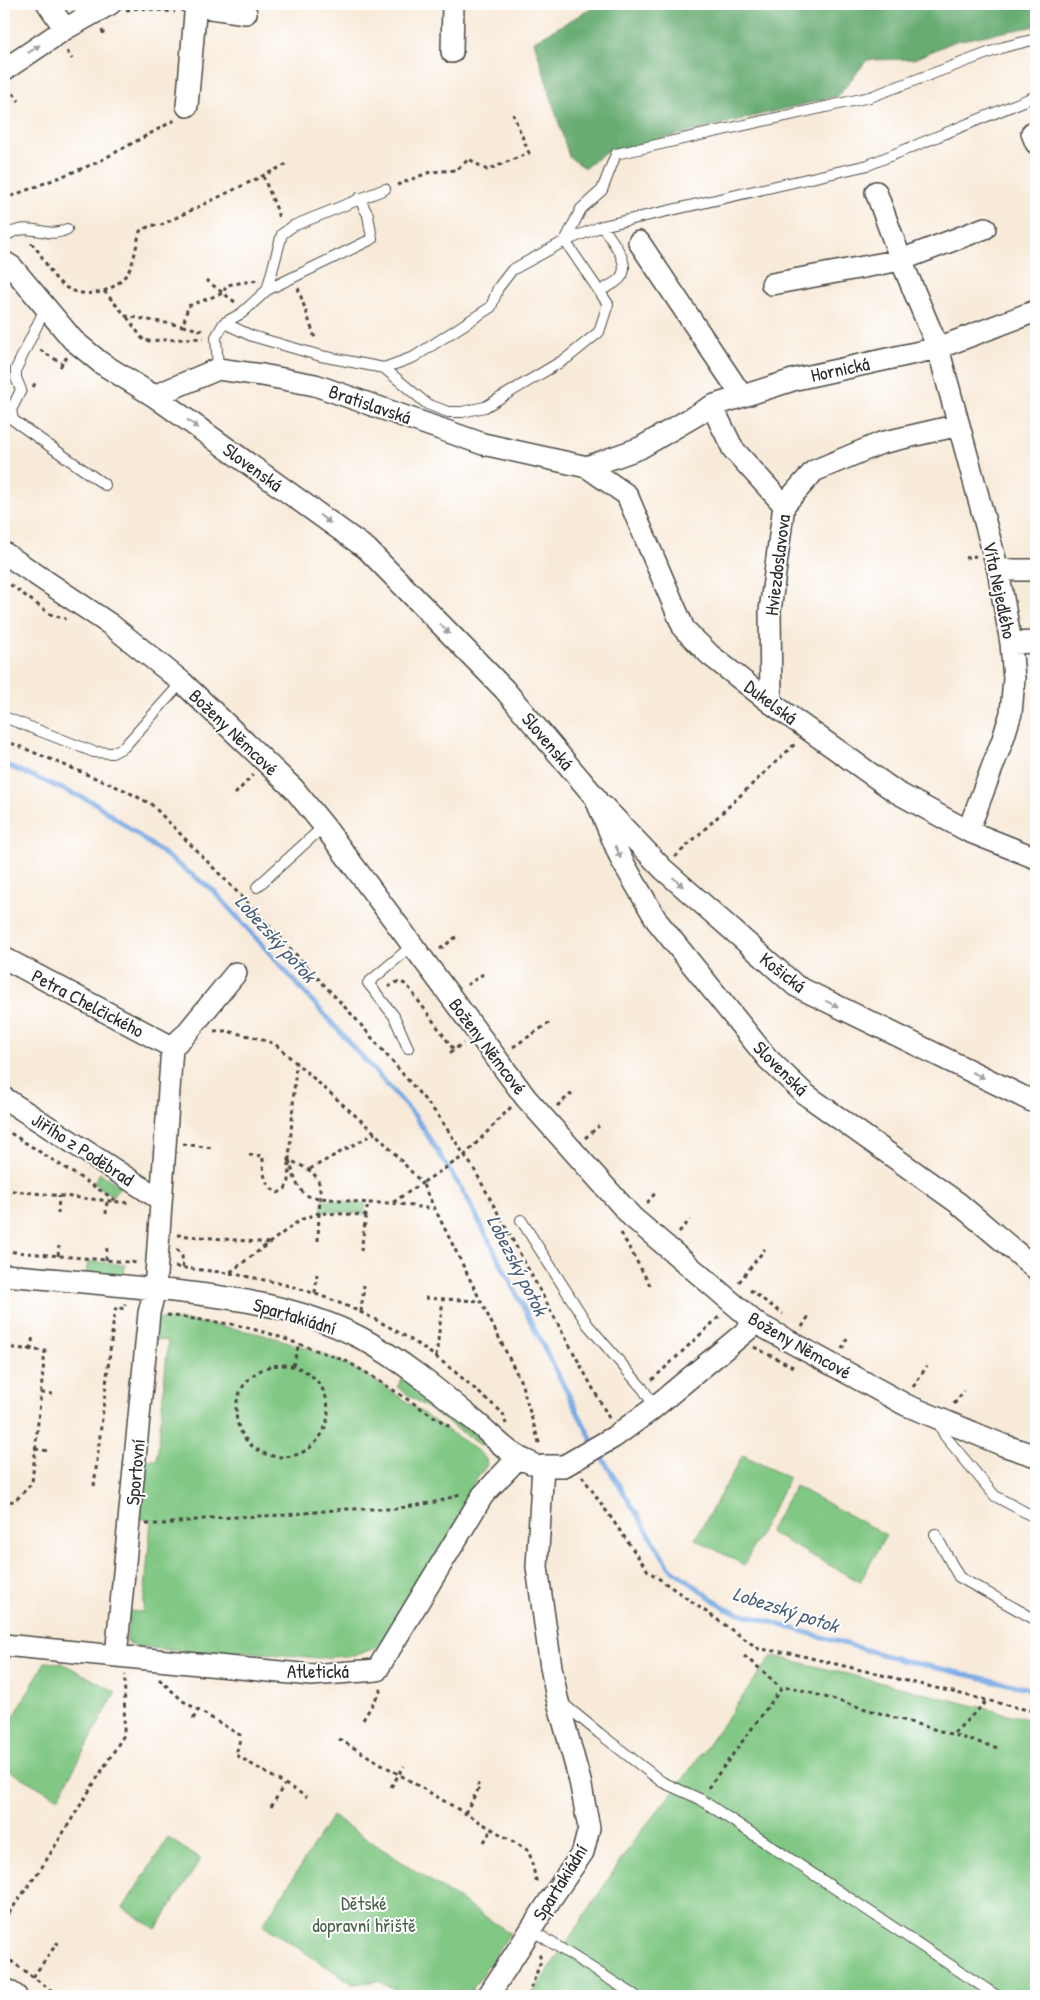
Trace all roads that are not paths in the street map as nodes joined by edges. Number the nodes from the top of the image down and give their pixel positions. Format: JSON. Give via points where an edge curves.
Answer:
{"nodes":[{"id":1,"x":48,"y":4,"type":"edge"},
{"id":2,"x":453,"y":4,"type":"edge"},
{"id":3,"x":116,"y":7,"type":"edge"},
{"id":4,"x":195,"y":7,"type":"edge"},
{"id":5,"x":246,"y":13,"type":"dead end"},
{"id":6,"x":65,"y":38,"type":"junction"},
{"id":7,"x":1036,"y":39,"type":"edge"},
{"id":8,"x":452,"y":52,"type":"dead end"},
{"id":9,"x":8,"y":81,"type":"edge"},
{"id":10,"x":1036,"y":96,"type":"edge"},
{"id":11,"x":186,"y":106,"type":"road end"},
{"id":12,"x":385,"y":189,"type":"road end"},
{"id":13,"x":876,"y":192,"type":"dead end"},
{"id":14,"x":359,"y":198,"type":"junction"},
{"id":15,"x":602,"y":226,"type":"junction"},
{"id":16,"x":985,"y":228,"type":"dead end"},
{"id":17,"x":67,"y":229,"type":"dead end"},
{"id":18,"x":4,"y":237,"type":"edge"},
{"id":19,"x":565,"y":241,"type":"junction"},
{"id":20,"x":639,"y":242,"type":"dead end"},
{"id":21,"x":901,"y":260,"type":"junction"},
{"id":22,"x":7,"y":269,"type":"edge"},
{"id":23,"x":772,"y":284,"type":"dead end"},
{"id":24,"x":267,"y":290,"type":"junction"},
{"id":25,"x":600,"y":291,"type":"junction"},
{"id":26,"x":48,"y":310,"type":"junction"},
{"id":27,"x":1036,"y":311,"type":"edge"},
{"id":28,"x":224,"y":324,"type":"junction"},
{"id":29,"x":938,"y":348,"type":"junction"},
{"id":30,"x":384,"y":368,"type":"junction"},
{"id":31,"x":218,"y":369,"type":"junction"},
{"id":32,"x":154,"y":396,"type":"junction"},
{"id":33,"x":742,"y":396,"type":"junction"},
{"id":34,"x":712,"y":406,"type":"junction"},
{"id":35,"x":959,"y":425,"type":"junction"},
{"id":36,"x":587,"y":467,"type":"junction"},
{"id":37,"x":105,"y":486,"type":"dead end"},
{"id":38,"x":784,"y":505,"type":"junction"},
{"id":39,"x":4,"y":553,"type":"edge"},
{"id":40,"x":998,"y":570,"type":"junction"},
{"id":41,"x":1036,"y":570,"type":"edge"},
{"id":42,"x":1036,"y":642,"type":"edge"},
{"id":43,"x":1012,"y":643,"type":"junction"},
{"id":44,"x":182,"y":682,"type":"junction"},
{"id":45,"x":770,"y":704,"type":"junction"},
{"id":46,"x":4,"y":717,"type":"edge"},
{"id":47,"x":595,"y":797,"type":"junction"},
{"id":48,"x":324,"y":826,"type":"junction"},
{"id":49,"x":968,"y":831,"type":"junction"},
{"id":50,"x":1036,"y":858,"type":"edge"},
{"id":51,"x":257,"y":887,"type":"dead end"},
{"id":52,"x":413,"y":945,"type":"junction"},
{"id":53,"x":4,"y":958,"type":"edge"},
{"id":54,"x":236,"y":973,"type":"dead end"},
{"id":55,"x":172,"y":1047,"type":"junction"},
{"id":56,"x":408,"y":1048,"type":"dead end"},
{"id":57,"x":4,"y":1098,"type":"edge"},
{"id":58,"x":1036,"y":1103,"type":"edge"},
{"id":59,"x":162,"y":1200,"type":"junction"},
{"id":60,"x":521,"y":1220,"type":"dead end"},
{"id":61,"x":1036,"y":1269,"type":"edge"},
{"id":62,"x":4,"y":1274,"type":"edge"},
{"id":63,"x":155,"y":1289,"type":"junction"},
{"id":64,"x":756,"y":1323,"type":"junction"},
{"id":65,"x":655,"y":1407,"type":"junction"},
{"id":66,"x":936,"y":1417,"type":"junction"},
{"id":67,"x":1036,"y":1456,"type":"edge"},
{"id":68,"x":542,"y":1457,"type":"junction"},
{"id":69,"x":518,"y":1458,"type":"junction"},
{"id":70,"x":1036,"y":1518,"type":"edge"},
{"id":71,"x":935,"y":1534,"type":"dead end"},
{"id":72,"x":1036,"y":1620,"type":"edge"},
{"id":73,"x":4,"y":1645,"type":"edge"},
{"id":74,"x":121,"y":1664,"type":"junction"},
{"id":75,"x":557,"y":1698,"type":"junction"},
{"id":76,"x":530,"y":1929,"type":"junction"},
{"id":77,"x":4,"y":1988,"type":"edge"},
{"id":78,"x":16,"y":1996,"type":"edge"},
{"id":79,"x":488,"y":1996,"type":"edge"},
{"id":80,"x":636,"y":1996,"type":"edge"},
{"id":81,"x":997,"y":1996,"type":"edge"}],
"edges":[{"from":1,"to":6,"type":"street"},
{"from":2,"to":8,"type":"street"},
{"from":3,"to":6,"type":"street"},
{"from":4,"to":5,"type":"street"},
{"from":4,"to":11,"type":"street"},
{"from":9,"to":6,"type":"street","one_way":true},
{"from":7,"to":19,"type":"lane","via":[[1004,47],[870,97],[616,154],[602,190],[581,209]]},
{"from":10,"to":15,"type":"lane","via":[[868,165]]},
{"from":12,"to":14,"type":"lane"},
{"from":13,"to":21,"type":"street"},
{"from":14,"to":24,"type":"lane","via":[[293,226],[282,234]]},
{"from":14,"to":24,"type":"lane","via":[[368,215],[372,239]]},
{"from":15,"to":19,"type":"lane"},
{"from":15,"to":25,"type":"lane","via":[[624,261],[625,271],[619,281]]},
{"from":16,"to":21,"type":"street"},
{"from":17,"to":18,"type":"lane","via":[[58,234],[26,228],[13,230]]},
{"from":19,"to":25,"type":"lane"},
{"from":19,"to":30,"type":"lane","via":[[512,270],[498,288],[491,307],[414,357]]},
{"from":20,"to":33,"type":"street"},
{"from":21,"to":23,"type":"street"},
{"from":21,"to":29,"type":"street"},
{"from":22,"to":26,"type":"street","name":"Slovenská"},
{"from":24,"to":28,"type":"lane"},
{"from":25,"to":30,"type":"lane","via":[[608,304],[599,332],[566,358],[485,407],[448,412],[427,404]]},
{"from":26,"to":32,"type":"street","name":"Slovenská","via":[[73,340],[101,363]]},
{"from":26,"to":37,"type":"lane","via":[[41,317],[16,369],[20,390],[11,410],[13,420]]},
{"from":27,"to":29,"type":"street","name":"Hornická"},
{"from":28,"to":30,"type":"lane","via":[[304,351]]},
{"from":28,"to":31,"type":"lane","via":[[216,337]]},
{"from":29,"to":33,"type":"street","name":"Hornická","via":[[796,379]]},
{"from":29,"to":35,"type":"street","name":"Víta Nejedlého"},
{"from":31,"to":32,"type":"street"},
{"from":31,"to":36,"type":"street","name":"Bratislavská","via":[[315,385],[483,444]]},
{"from":32,"to":47,"type":"street","name":"Slovenská","one_way":true,"via":[[367,549],[504,689]]},
{"from":33,"to":34,"type":"street","name":"Hornická"},
{"from":34,"to":36,"type":"street","name":"Hornická","via":[[640,448]]},
{"from":34,"to":38,"type":"street","via":[[734,449]]},
{"from":35,"to":38,"type":"street","name":"Hviezdoslavova","via":[[881,443],[814,471]]},
{"from":35,"to":40,"type":"street","name":"Víta Nejedlého"},
{"from":36,"to":45,"type":"street","name":"Dukelská","via":[[627,495],[684,629],[710,655]]},
{"from":38,"to":45,"type":"street","name":"Hviezdoslavova","via":[[770,611]]},
{"from":39,"to":44,"type":"street","name":"Boženy Němcové","via":[[112,625]]},
{"from":40,"to":41,"type":"street"},
{"from":40,"to":43,"type":"street","name":"Víta Nejedlého"},
{"from":42,"to":43,"type":"street"},
{"from":43,"to":49,"type":"street","name":"Víta Nejedlého","via":[[1014,679],[1011,713]]},
{"from":44,"to":46,"type":"lane","via":[[124,746],[112,754],[94,752]]},
{"from":44,"to":48,"type":"street","name":"Boženy Němcové","via":[[294,789]]},
{"from":45,"to":49,"type":"street","name":"Dukelská","via":[[896,792]]},
{"from":47,"to":58,"type":"street","name":"Košická","one_way":true,"via":[[663,869],[796,986]]},
{"from":47,"to":61,"type":"street","name":"Slovenská","one_way":true,"via":[[621,859],[657,921],[768,1059],[805,1094],[958,1203]]},
{"from":48,"to":51,"type":"lane"},
{"from":48,"to":52,"type":"street","name":"Boženy Němcové"},
{"from":49,"to":50,"type":"street","name":"Dukelská"},
{"from":52,"to":56,"type":"lane","via":[[368,983],[394,1016]]},
{"from":52,"to":64,"type":"street","name":"Boženy Němcové","via":[[526,1098],[632,1217]]},
{"from":53,"to":55,"type":"street","name":"Petra Chelčického"},
{"from":54,"to":55,"type":"street"},
{"from":55,"to":59,"type":"street","name":"Sportovní"},
{"from":57,"to":59,"type":"street","name":"Jiřího z Poděbrad"},
{"from":59,"to":63,"type":"street","name":"Sportovní"},
{"from":60,"to":65,"type":"lane","via":[[588,1325]]},
{"from":62,"to":63,"type":"street","name":"Spartakiádní"},
{"from":63,"to":69,"type":"street","name":"Spartakiádní","via":[[210,1294],[267,1305],[360,1338],[395,1358]]},
{"from":63,"to":74,"type":"street","name":"Sportovní","via":[[149,1313]]},
{"from":64,"to":65,"type":"street","name":"Spartakiádní"},
{"from":64,"to":66,"type":"street","name":"Boženy Němcové","via":[[906,1405]]},
{"from":65,"to":68,"type":"street","name":"Spartakiádní","via":[[612,1430],[579,1465],[564,1466]]},
{"from":66,"to":67,"type":"street","name":"Boženy Němcové"},
{"from":66,"to":70,"type":"lane","via":[[945,1436],[995,1496]]},
{"from":68,"to":69,"type":"street","name":"Spartakiádní"},
{"from":68,"to":75,"type":"street","name":"Spartakiádní","via":[[537,1567]]},
{"from":69,"to":74,"type":"street","name":"Atletická","via":[[483,1495],[378,1670],[311,1675]]},
{"from":71,"to":72,"type":"lane","via":[[959,1577]]},
{"from":73,"to":74,"type":"street","name":"Atletická"},
{"from":75,"to":76,"type":"street","name":"Spartakiádní","via":[[580,1780],[589,1828],[583,1852]]},
{"from":75,"to":81,"type":"lane","via":[[662,1782],[700,1799]]},
{"from":76,"to":79,"type":"street","name":"Spartakiádní"},
{"from":76,"to":80,"type":"lane"},
{"from":77,"to":78,"type":"street"}]}
